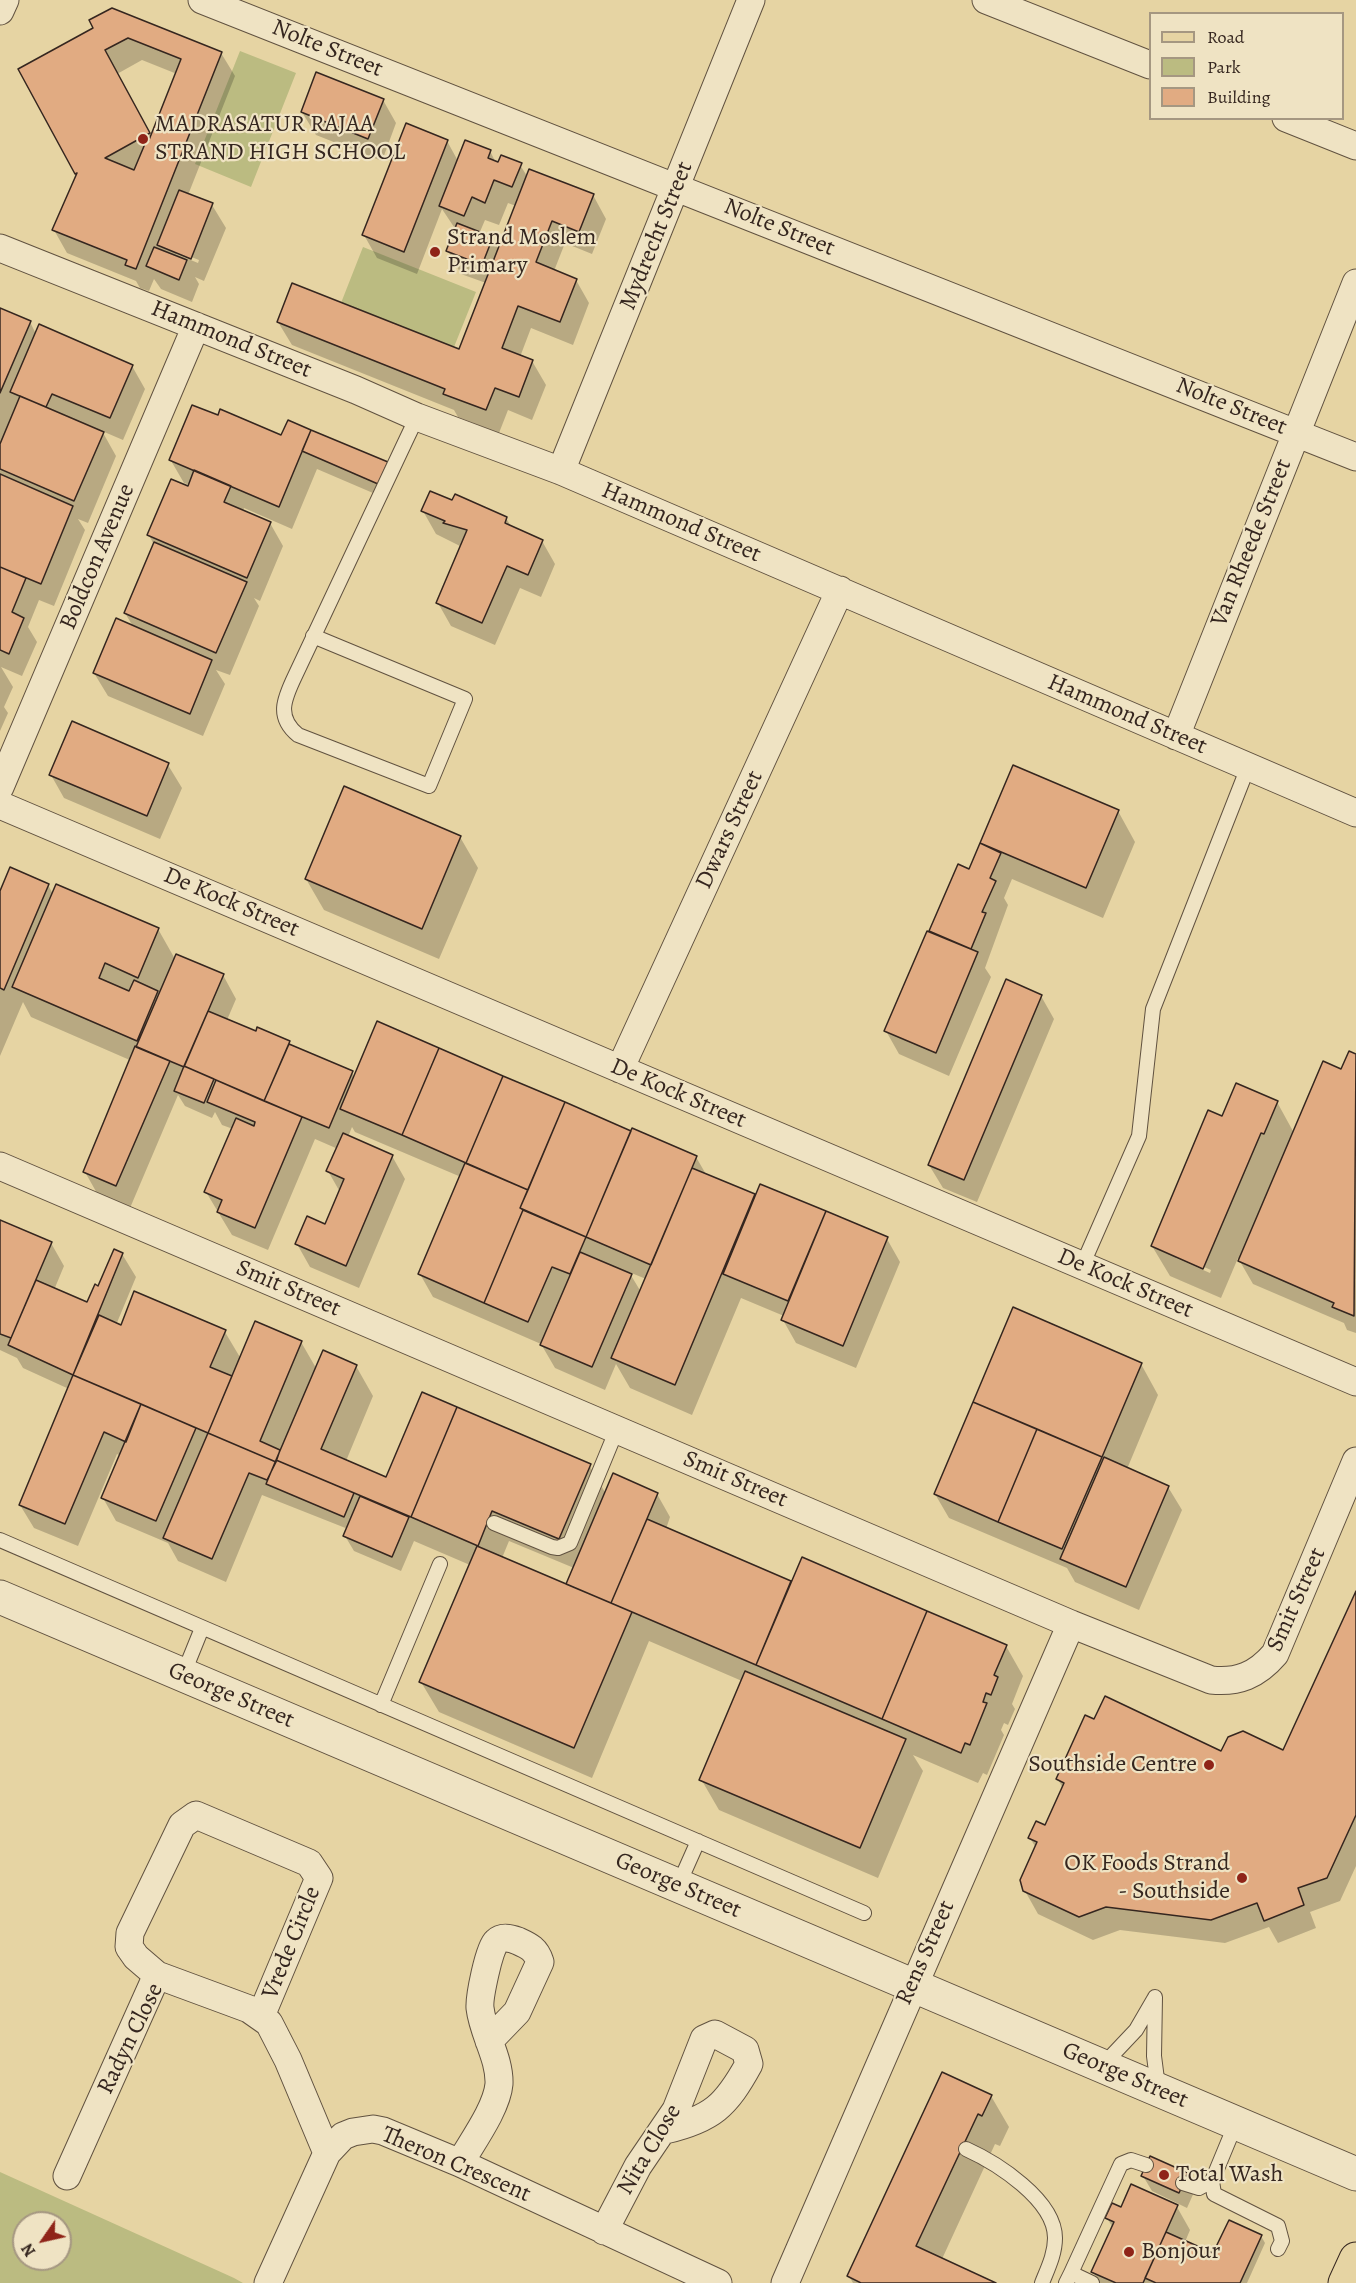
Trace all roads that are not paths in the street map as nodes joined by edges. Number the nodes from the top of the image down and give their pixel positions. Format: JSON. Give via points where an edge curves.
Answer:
{"nodes":[{"id":1,"x":5,"y":0,"type":"edge"},
{"id":2,"x":202,"y":0,"type":"edge"},
{"id":3,"x":751,"y":0,"type":"edge"},
{"id":4,"x":986,"y":0,"type":"edge"},
{"id":5,"x":0,"y":11,"type":"edge"},
{"id":6,"x":1149,"y":65,"type":"edge"},
{"id":7,"x":1291,"y":120,"type":"edge"},
{"id":8,"x":1356,"y":146,"type":"edge"},
{"id":9,"x":678,"y":188,"type":"junction"},
{"id":10,"x":0,"y":248,"type":"edge"},
{"id":11,"x":1356,"y":283,"type":"edge"},
{"id":12,"x":196,"y":326,"type":"junction"},
{"id":13,"x":417,"y":417,"type":"junction"},
{"id":14,"x":1296,"y":433,"type":"junction"},
{"id":15,"x":1356,"y":457,"type":"edge"},
{"id":16,"x":561,"y":471,"type":"junction"},
{"id":17,"x":840,"y":590,"type":"junction"},
{"id":18,"x":313,"y":636,"type":"junction"},
{"id":19,"x":1176,"y":736,"type":"junction"},
{"id":20,"x":1248,"y":767,"type":"junction"},
{"id":21,"x":2,"y":805,"type":"edge"},
{"id":22,"x":1356,"y":813,"type":"edge"},
{"id":23,"x":620,"y":1069,"type":"junction"},
{"id":24,"x":0,"y":1166,"type":"edge"},
{"id":25,"x":1082,"y":1266,"type":"junction"},
{"id":26,"x":1356,"y":1382,"type":"edge"},
{"id":27,"x":617,"y":1430,"type":"junction"},
{"id":28,"x":1356,"y":1461,"type":"edge"},
{"id":29,"x":494,"y":1523,"type":"dead end"},
{"id":30,"x":0,"y":1540,"type":"edge"},
{"id":31,"x":440,"y":1564,"type":"dead end"},
{"id":32,"x":0,"y":1597,"type":"edge"},
{"id":33,"x":1071,"y":1623,"type":"junction"},
{"id":34,"x":202,"y":1628,"type":"junction"},
{"id":35,"x":183,"y":1675,"type":"junction"},
{"id":36,"x":381,"y":1705,"type":"junction"},
{"id":37,"x":698,"y":1841,"type":"junction"},
{"id":38,"x":678,"y":1886,"type":"junction"},
{"id":39,"x":864,"y":1913,"type":"dead end"},
{"id":40,"x":157,"y":1974,"type":"junction"},
{"id":41,"x":912,"y":1985,"type":"junction"},
{"id":42,"x":261,"y":2016,"type":"junction"},
{"id":43,"x":489,"y":2041,"type":"junction"},
{"id":44,"x":1102,"y":2066,"type":"junction"},
{"id":45,"x":1158,"y":2090,"type":"junction"},
{"id":46,"x":1236,"y":2123,"type":"junction"},
{"id":47,"x":665,"y":2130,"type":"junction"},
{"id":48,"x":966,"y":2149,"type":"dead end"},
{"id":49,"x":327,"y":2153,"type":"junction"},
{"id":50,"x":460,"y":2163,"type":"junction"},
{"id":51,"x":1146,"y":2165,"type":"dead end"},
{"id":52,"x":1356,"y":2174,"type":"edge"},
{"id":53,"x":67,"y":2176,"type":"dead end"},
{"id":54,"x":1212,"y":2181,"type":"junction"},
{"id":55,"x":1183,"y":2183,"type":"dead end"},
{"id":56,"x":604,"y":2231,"type":"junction"},
{"id":57,"x":1278,"y":2249,"type":"dead end"},
{"id":58,"x":1356,"y":2259,"type":"edge"},
{"id":59,"x":1069,"y":2278,"type":"edge"},
{"id":60,"x":268,"y":2283,"type":"edge"},
{"id":61,"x":718,"y":2283,"type":"edge"},
{"id":62,"x":785,"y":2283,"type":"edge"},
{"id":63,"x":1042,"y":2283,"type":"edge"},
{"id":64,"x":1092,"y":2283,"type":"edge"},
{"id":65,"x":1345,"y":2283,"type":"edge"}],
"edges":[{"from":1,"to":5,"type":"street"},
{"from":2,"to":9,"type":"street","name":"Nolte Street"},
{"from":3,"to":9,"type":"street","name":"Mydrecht Street"},
{"from":4,"to":6,"type":"street"},
{"from":7,"to":8,"type":"street"},
{"from":9,"to":14,"type":"street","name":"Nolte Street"},
{"from":9,"to":16,"type":"street","name":"Mydrecht Street"},
{"from":10,"to":12,"type":"street","name":"Hammond Street"},
{"from":11,"to":14,"type":"street","name":"Van Rheede Street"},
{"from":12,"to":13,"type":"street","name":"Hammond Street"},
{"from":12,"to":21,"type":"street","name":"Boldcon Avenue"},
{"from":13,"to":16,"type":"street","name":"Hammond Street"},
{"from":13,"to":18,"type":"lane"},
{"from":14,"to":15,"type":"street","name":"Nolte Street"},
{"from":14,"to":19,"type":"street","name":"Van Rheede Street"},
{"from":16,"to":17,"type":"street","name":"Hammond Street"},
{"from":17,"to":19,"type":"street","name":"Hammond Street"},
{"from":17,"to":23,"type":"street","name":"Dwars Street"},
{"from":18,"to":18,"type":"lane","via":[[284,700],[282,710],[290,729],[429,786],[465,699]]},
{"from":19,"to":20,"type":"street","name":"Hammond Street"},
{"from":20,"to":22,"type":"street","name":"Hammond Street"},
{"from":20,"to":25,"type":"lane","via":[[1153,1009],[1139,1136]]},
{"from":21,"to":23,"type":"street","name":"De Kock Street"},
{"from":23,"to":25,"type":"street","name":"De Kock Street"},
{"from":24,"to":27,"type":"street","name":"Smit Street"},
{"from":25,"to":26,"type":"street","name":"De Kock Street"},
{"from":27,"to":29,"type":"lane","via":[[570,1543],[552,1547]]},
{"from":27,"to":33,"type":"street","name":"Smit Street"},
{"from":28,"to":33,"type":"street","name":"Smit Street","via":[[1282,1640],[1275,1654],[1253,1674],[1232,1681],[1210,1680]]},
{"from":30,"to":34,"type":"lane","name":"George Street"},
{"from":31,"to":36,"type":"lane"},
{"from":32,"to":35,"type":"street","name":"George Street"},
{"from":33,"to":41,"type":"street","name":"Rens Street"},
{"from":34,"to":35,"type":"lane"},
{"from":34,"to":36,"type":"lane","name":"George Street"},
{"from":35,"to":38,"type":"street","name":"George Street"},
{"from":36,"to":37,"type":"lane","name":"George Street"},
{"from":37,"to":38,"type":"lane"},
{"from":37,"to":39,"type":"lane","name":"George Street"},
{"from":38,"to":41,"type":"street","name":"George Street"},
{"from":40,"to":42,"type":"street","name":"Radyn Close"},
{"from":40,"to":42,"type":"street","name":"Vrede Circle","via":[[135,1957],[129,1947],[130,1933],[182,1825],[189,1817],[201,1815],[309,1863],[319,1878]]},
{"from":40,"to":53,"type":"street","name":"Radyn Close"},
{"from":41,"to":44,"type":"street","name":"George Street"},
{"from":41,"to":62,"type":"street","name":"Rens Street"},
{"from":42,"to":49,"type":"street","via":[[277,2037]]},
{"from":43,"to":43,"type":"street","via":[[480,2007],[492,1946],[502,1938],[510,1938],[532,1947],[540,1962],[517,2012]]},
{"from":43,"to":50,"type":"street","via":[[499,2086]]},
{"from":44,"to":45,"type":"street","name":"George Street"},
{"from":44,"to":45,"type":"lane","via":[[1136,2030],[1155,1997]]},
{"from":45,"to":46,"type":"street","name":"George Street"},
{"from":46,"to":52,"type":"street","name":"George Street"},
{"from":46,"to":54,"type":"lane"},
{"from":47,"to":47,"type":"street","name":"Nita Close","via":[[701,2044],[709,2035],[720,2035],[745,2050],[749,2064],[713,2112],[696,2123]]},
{"from":47,"to":56,"type":"street","name":"Nita Close","via":[[638,2166]]},
{"from":48,"to":63,"type":"lane","via":[[1011,2176],[1051,2218],[1055,2237],[1053,2257]]},
{"from":49,"to":50,"type":"street","name":"Theron Crescent","via":[[343,2136],[373,2129]]},
{"from":49,"to":60,"type":"street","name":"Theron Crescent"},
{"from":50,"to":56,"type":"street","name":"Theron Crescent"},
{"from":51,"to":59,"type":"lane","via":[[1131,2160],[1121,2164]]},
{"from":54,"to":55,"type":"lane","via":[[1199,2188]]},
{"from":54,"to":57,"type":"lane","via":[[1214,2194],[1278,2226],[1282,2241]]},
{"from":56,"to":61,"type":"street","name":"Theron Crescent"},
{"from":58,"to":65,"type":"main road"},
{"from":59,"to":64,"type":"lane"}]}
